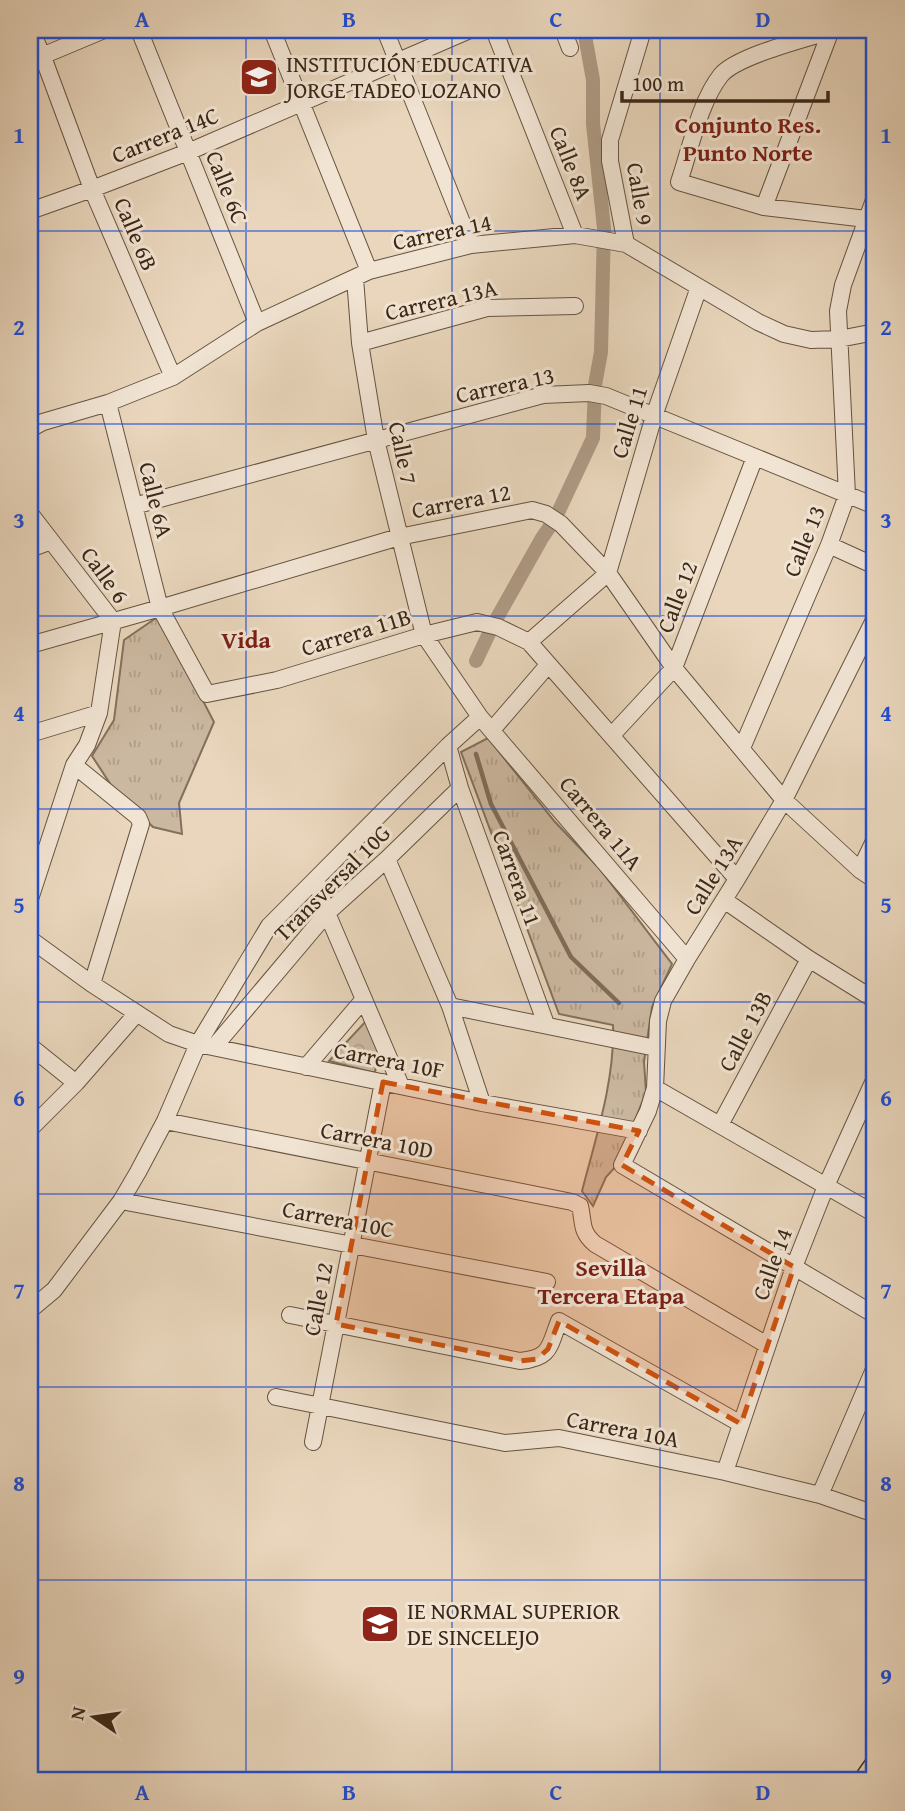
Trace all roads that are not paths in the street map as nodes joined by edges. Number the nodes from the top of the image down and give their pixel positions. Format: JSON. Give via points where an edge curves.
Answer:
{"nodes":[{"id":1,"x":31,"y":30,"type":"edge"},
{"id":2,"x":104,"y":30,"type":"edge"},
{"id":3,"x":139,"y":30,"type":"edge"},
{"id":4,"x":272,"y":30,"type":"edge"},
{"id":5,"x":385,"y":30,"type":"edge"},
{"id":6,"x":471,"y":30,"type":"edge"},
{"id":7,"x":494,"y":30,"type":"edge"},
{"id":8,"x":564,"y":30,"type":"edge"},
{"id":9,"x":643,"y":30,"type":"edge"},
{"id":10,"x":831,"y":30,"type":"edge"},
{"id":11,"x":570,"y":48,"type":"dead end"},
{"id":12,"x":36,"y":59,"type":"edge"},
{"id":13,"x":399,"y":62,"type":"junction"},
{"id":14,"x":301,"y":103,"type":"junction"},
{"id":15,"x":188,"y":152,"type":"junction"},
{"id":16,"x":92,"y":190,"type":"junction"},
{"id":17,"x":875,"y":197,"type":"edge"},
{"id":18,"x":764,"y":206,"type":"junction"},
{"id":19,"x":30,"y":211,"type":"edge"},
{"id":20,"x":871,"y":220,"type":"edge"},
{"id":21,"x":583,"y":236,"type":"junction"},
{"id":22,"x":626,"y":244,"type":"junction"},
{"id":23,"x":471,"y":245,"type":"junction"},
{"id":24,"x":362,"y":274,"type":"junction"},
{"id":25,"x":699,"y":287,"type":"junction"},
{"id":26,"x":575,"y":306,"type":"dead end"},
{"id":27,"x":257,"y":323,"type":"junction"},
{"id":28,"x":875,"y":332,"type":"edge"},
{"id":29,"x":839,"y":339,"type":"junction"},
{"id":30,"x":360,"y":343,"type":"junction"},
{"id":31,"x":173,"y":377,"type":"junction"},
{"id":32,"x":108,"y":403,"type":"junction"},
{"id":33,"x":654,"y":416,"type":"junction"},
{"id":34,"x":30,"y":429,"type":"edge"},
{"id":35,"x":376,"y":440,"type":"junction"},
{"id":36,"x":755,"y":457,"type":"junction"},
{"id":37,"x":847,"y":495,"type":"junction"},
{"id":38,"x":134,"y":506,"type":"junction"},
{"id":39,"x":875,"y":506,"type":"edge"},
{"id":40,"x":32,"y":516,"type":"dead end"},
{"id":41,"x":399,"y":537,"type":"junction"},
{"id":42,"x":51,"y":541,"type":"junction"},
{"id":43,"x":828,"y":545,"type":"junction"},
{"id":44,"x":30,"y":549,"type":"edge"},
{"id":45,"x":875,"y":566,"type":"edge"},
{"id":46,"x":608,"y":573,"type":"junction"},
{"id":47,"x":160,"y":608,"type":"junction"},
{"id":48,"x":875,"y":618,"type":"edge"},
{"id":49,"x":113,"y":621,"type":"junction"},
{"id":50,"x":424,"y":635,"type":"junction"},
{"id":51,"x":529,"y":642,"type":"junction"},
{"id":52,"x":30,"y":645,"type":"edge"},
{"id":53,"x":548,"y":665,"type":"junction"},
{"id":54,"x":674,"y":668,"type":"junction"},
{"id":55,"x":99,"y":713,"type":"junction"},
{"id":56,"x":480,"y":717,"type":"junction"},
{"id":57,"x":492,"y":730,"type":"junction"},
{"id":58,"x":30,"y":734,"type":"edge"},
{"id":59,"x":612,"y":735,"type":"junction"},
{"id":60,"x":448,"y":746,"type":"junction"},
{"id":61,"x":742,"y":748,"type":"junction"},
{"id":62,"x":74,"y":765,"type":"junction"},
{"id":63,"x":460,"y":788,"type":"junction"},
{"id":64,"x":784,"y":800,"type":"junction"},
{"id":65,"x":875,"y":839,"type":"edge"},
{"id":66,"x":387,"y":859,"type":"junction"},
{"id":67,"x":860,"y":870,"type":"junction"},
{"id":68,"x":737,"y":879,"type":"junction"},
{"id":69,"x":316,"y":880,"type":"junction"},
{"id":70,"x":875,"y":880,"type":"edge"},
{"id":71,"x":30,"y":899,"type":"edge"},
{"id":72,"x":724,"y":900,"type":"junction"},
{"id":73,"x":327,"y":914,"type":"junction"},
{"id":74,"x":30,"y":940,"type":"edge"},
{"id":75,"x":687,"y":959,"type":"junction"},
{"id":76,"x":809,"y":959,"type":"junction"},
{"id":77,"x":92,"y":984,"type":"junction"},
{"id":78,"x":364,"y":999,"type":"junction"},
{"id":79,"x":875,"y":1000,"type":"edge"},
{"id":80,"x":450,"y":1006,"type":"junction"},
{"id":81,"x":137,"y":1013,"type":"junction"},
{"id":82,"x":546,"y":1024,"type":"junction"},
{"id":83,"x":30,"y":1046,"type":"edge"},
{"id":84,"x":206,"y":1046,"type":"junction"},
{"id":85,"x":656,"y":1048,"type":"junction"},
{"id":86,"x":306,"y":1067,"type":"junction"},
{"id":87,"x":875,"y":1078,"type":"edge"},
{"id":88,"x":383,"y":1082,"type":"junction"},
{"id":89,"x":76,"y":1083,"type":"junction"},
{"id":90,"x":401,"y":1086,"type":"junction"},
{"id":91,"x":656,"y":1088,"type":"junction"},
{"id":92,"x":482,"y":1103,"type":"junction"},
{"id":93,"x":165,"y":1121,"type":"junction"},
{"id":94,"x":720,"y":1125,"type":"junction"},
{"id":95,"x":30,"y":1129,"type":"edge"},
{"id":96,"x":639,"y":1132,"type":"junction"},
{"id":97,"x":368,"y":1160,"type":"junction"},
{"id":98,"x":825,"y":1185,"type":"junction"},
{"id":99,"x":121,"y":1201,"type":"junction"},
{"id":100,"x":875,"y":1214,"type":"edge"},
{"id":101,"x":351,"y":1245,"type":"junction"},
{"id":102,"x":794,"y":1267,"type":"junction"},
{"id":103,"x":547,"y":1282,"type":"dead end"},
{"id":104,"x":30,"y":1310,"type":"edge"},
{"id":105,"x":290,"y":1315,"type":"dead end"},
{"id":106,"x":875,"y":1315,"type":"edge"},
{"id":107,"x":336,"y":1324,"type":"junction"},
{"id":108,"x":767,"y":1345,"type":"junction"},
{"id":109,"x":875,"y":1367,"type":"edge"},
{"id":110,"x":276,"y":1396,"type":"dead end"},
{"id":111,"x":320,"y":1406,"type":"junction"},
{"id":112,"x":741,"y":1424,"type":"junction"},
{"id":113,"x":313,"y":1442,"type":"dead end"},
{"id":114,"x":725,"y":1472,"type":"junction"},
{"id":115,"x":820,"y":1495,"type":"junction"},
{"id":116,"x":875,"y":1514,"type":"edge"},
{"id":117,"x":875,"y":1764,"type":"edge"},
{"id":118,"x":863,"y":1781,"type":"edge"}],
"edges":[{"from":1,"to":12,"type":"street","name":"Calle 6B"},
{"from":2,"to":12,"type":"street"},
{"from":3,"to":15,"type":"street","name":"Calle 6C"},
{"from":4,"to":14,"type":"street","name":"Calle 7"},
{"from":5,"to":13,"type":"street"},
{"from":6,"to":13,"type":"street","name":"Carrera 14C"},
{"from":7,"to":21,"type":"street","name":"Calle 8A"},
{"from":8,"to":11,"type":"street"},
{"from":9,"to":22,"type":"street","name":"Calle 9","via":[[610,140]]},
{"from":10,"to":18,"type":"street"},
{"from":10,"to":18,"type":"street","via":[[744,59],[722,74],[706,98],[679,182]]},
{"from":12,"to":16,"type":"street","name":"Calle 6B"},
{"from":13,"to":14,"type":"street","name":"Carrera 14C"},
{"from":13,"to":23,"type":"street"},
{"from":14,"to":15,"type":"street","name":"Carrera 14C"},
{"from":14,"to":24,"type":"street","name":"Calle 7"},
{"from":15,"to":16,"type":"street","name":"Carrera 14C"},
{"from":15,"to":27,"type":"street","name":"Calle 6C"},
{"from":16,"to":19,"type":"street","name":"Carrera 14C"},
{"from":16,"to":31,"type":"street","name":"Calle 6B"},
{"from":17,"to":20,"type":"street"},
{"from":18,"to":20,"type":"street"},
{"from":20,"to":29,"type":"street","via":[[843,285]]},
{"from":21,"to":22,"type":"street","name":"Carrera 14"},
{"from":21,"to":23,"type":"street","name":"Carrera 14"},
{"from":22,"to":25,"type":"street","name":"Carrera 14"},
{"from":23,"to":24,"type":"street","name":"Carrera 14"},
{"from":24,"to":27,"type":"street","name":"Carrera 14"},
{"from":24,"to":30,"type":"street","name":"Calle 7"},
{"from":25,"to":29,"type":"street","name":"Carrera 14","via":[[784,334],[811,340]]},
{"from":25,"to":33,"type":"street","name":"Calle 11"},
{"from":26,"to":30,"type":"street","name":"Carrera 13A","via":[[487,308]]},
{"from":27,"to":31,"type":"street","name":"Carrera 14"},
{"from":28,"to":29,"type":"street","name":"Carrera 14"},
{"from":29,"to":37,"type":"street","name":"Calle 13"},
{"from":30,"to":35,"type":"street","name":"Calle 7"},
{"from":31,"to":32,"type":"street","name":"Carrera 14"},
{"from":32,"to":34,"type":"street","name":"Carrera 14"},
{"from":32,"to":38,"type":"street","name":"Calle 6A"},
{"from":33,"to":35,"type":"street","name":"Carrera 13","via":[[606,396],[543,395]]},
{"from":33,"to":36,"type":"street","name":"Carrera 13"},
{"from":33,"to":46,"type":"street","name":"Calle 11"},
{"from":35,"to":38,"type":"street","name":"Carrera 13"},
{"from":35,"to":41,"type":"street","name":"Calle 7"},
{"from":36,"to":37,"type":"street","name":"Carrera 13"},
{"from":36,"to":54,"type":"street","name":"Calle 12"},
{"from":37,"to":39,"type":"street","name":"Carrera 13"},
{"from":37,"to":43,"type":"street","name":"Calle 13"},
{"from":38,"to":47,"type":"street","name":"Calle 6A"},
{"from":40,"to":42,"type":"street","name":"Calle 6"},
{"from":41,"to":46,"type":"street","name":"Carrera 12","via":[[532,510],[561,524]]},
{"from":41,"to":47,"type":"street","name":"Carrera 12"},
{"from":41,"to":50,"type":"street","name":"Calle 7"},
{"from":42,"to":44,"type":"street"},
{"from":42,"to":49,"type":"street","name":"Calle 6"},
{"from":43,"to":45,"type":"street"},
{"from":43,"to":61,"type":"street","name":"Calle 13"},
{"from":46,"to":51,"type":"street"},
{"from":46,"to":54,"type":"street","name":"Carrera 12"},
{"from":47,"to":49,"type":"street","name":"Carrera 12"},
{"from":47,"to":50,"type":"street","name":"Carrera 11B","via":[[207,694],[277,680]]},
{"from":48,"to":64,"type":"street","name":"Calle 13A"},
{"from":49,"to":52,"type":"street","name":"Carrera 12"},
{"from":49,"to":55,"type":"street","name":"Calle 6"},
{"from":50,"to":51,"type":"street","name":"Carrera 11B","via":[[477,622]]},
{"from":50,"to":56,"type":"street","name":"Carrera 11A"},
{"from":51,"to":53,"type":"street","name":"Carrera 11B"},
{"from":53,"to":57,"type":"street"},
{"from":53,"to":59,"type":"street","name":"Carrera 11B"},
{"from":54,"to":59,"type":"street","name":"Calle 12"},
{"from":54,"to":61,"type":"street","name":"Carrera 12"},
{"from":55,"to":58,"type":"street"},
{"from":55,"to":62,"type":"street","name":"Calle 6"},
{"from":56,"to":57,"type":"street","name":"Carrera 11A"},
{"from":56,"to":60,"type":"street"},
{"from":57,"to":75,"type":"street","name":"Carrera 11A"},
{"from":59,"to":68,"type":"street","name":"Carrera 11B"},
{"from":60,"to":63,"type":"street","name":"Carrera 11"},
{"from":60,"to":69,"type":"street"},
{"from":61,"to":64,"type":"street","name":"Carrera 12"},
{"from":62,"to":71,"type":"street","name":"Calle 6"},
{"from":62,"to":77,"type":"street","via":[[141,824]]},
{"from":63,"to":66,"type":"street","name":"Transversal 10G"},
{"from":63,"to":82,"type":"street","name":"Carrera 11"},
{"from":64,"to":67,"type":"street","name":"Carrera 12"},
{"from":64,"to":68,"type":"street","name":"Calle 13A"},
{"from":65,"to":67,"type":"street"},
{"from":66,"to":73,"type":"street","name":"Transversal 10G"},
{"from":66,"to":80,"type":"street"},
{"from":67,"to":70,"type":"street","name":"Carrera 12"},
{"from":68,"to":72,"type":"street","name":"Calle 13A"},
{"from":69,"to":73,"type":"street"},
{"from":69,"to":84,"type":"street","via":[[269,926]]},
{"from":72,"to":75,"type":"street","name":"Calle 13A"},
{"from":72,"to":76,"type":"street"},
{"from":73,"to":78,"type":"street"},
{"from":73,"to":84,"type":"street","name":"Transversal 10G"},
{"from":74,"to":77,"type":"street"},
{"from":75,"to":85,"type":"street","name":"Calle 13A","via":[[663,1002]]},
{"from":76,"to":79,"type":"street"},
{"from":76,"to":94,"type":"street","name":"Calle 13B"},
{"from":77,"to":81,"type":"street"},
{"from":78,"to":86,"type":"street"},
{"from":78,"to":90,"type":"street"},
{"from":80,"to":82,"type":"street"},
{"from":80,"to":92,"type":"street"},
{"from":81,"to":84,"type":"street","name":"Carrera 10F","via":[[169,1034]]},
{"from":81,"to":89,"type":"street"},
{"from":82,"to":85,"type":"street"},
{"from":83,"to":89,"type":"street"},
{"from":84,"to":86,"type":"street","name":"Carrera 10F"},
{"from":84,"to":93,"type":"street"},
{"from":85,"to":91,"type":"street","name":"Calle 13A"},
{"from":86,"to":88,"type":"street","name":"Carrera 10F"},
{"from":87,"to":98,"type":"street","name":"Calle 14"},
{"from":88,"to":90,"type":"street","name":"Carrera 10F"},
{"from":88,"to":97,"type":"street","name":"Calle 12"},
{"from":89,"to":95,"type":"street"},
{"from":90,"to":92,"type":"street","name":"Carrera 10F"},
{"from":91,"to":94,"type":"street"},
{"from":91,"to":96,"type":"street","name":"Calle 13A"},
{"from":92,"to":96,"type":"street","name":"Carrera 10F"},
{"from":93,"to":97,"type":"street","name":"Carrera 10D"},
{"from":93,"to":99,"type":"street"},
{"from":94,"to":98,"type":"street"},
{"from":96,"to":102,"type":"street","name":"Calle 13A","via":[[622,1165]]},
{"from":97,"to":101,"type":"street","name":"Calle 12"},
{"from":97,"to":108,"type":"street","name":"Carrera 10D","via":[[572,1202],[580,1206],[582,1226],[595,1244]]},
{"from":98,"to":100,"type":"street"},
{"from":98,"to":102,"type":"street","name":"Calle 14"},
{"from":99,"to":101,"type":"street","name":"Carrera 10C"},
{"from":99,"to":104,"type":"street","via":[[54,1290]]},
{"from":101,"to":103,"type":"street","name":"Carrera 10C"},
{"from":101,"to":107,"type":"street","name":"Calle 12"},
{"from":102,"to":106,"type":"street"},
{"from":102,"to":108,"type":"street","name":"Calle 14"},
{"from":105,"to":107,"type":"street"},
{"from":107,"to":111,"type":"street","name":"Calle 12"},
{"from":107,"to":112,"type":"street","via":[[520,1361],[537,1359],[548,1349],[559,1321]]},
{"from":108,"to":112,"type":"street","name":"Calle 14"},
{"from":109,"to":115,"type":"street"},
{"from":110,"to":111,"type":"street","name":"Carrera 10A"},
{"from":111,"to":113,"type":"street","name":"Calle 12"},
{"from":111,"to":114,"type":"street","name":"Carrera 10A","via":[[505,1443],[559,1438]]},
{"from":112,"to":114,"type":"street","name":"Calle 14"},
{"from":114,"to":115,"type":"street","name":"Carrera 10A"},
{"from":115,"to":116,"type":"street","name":"Carrera 10A"},
{"from":117,"to":118,"type":"main road"}]}
